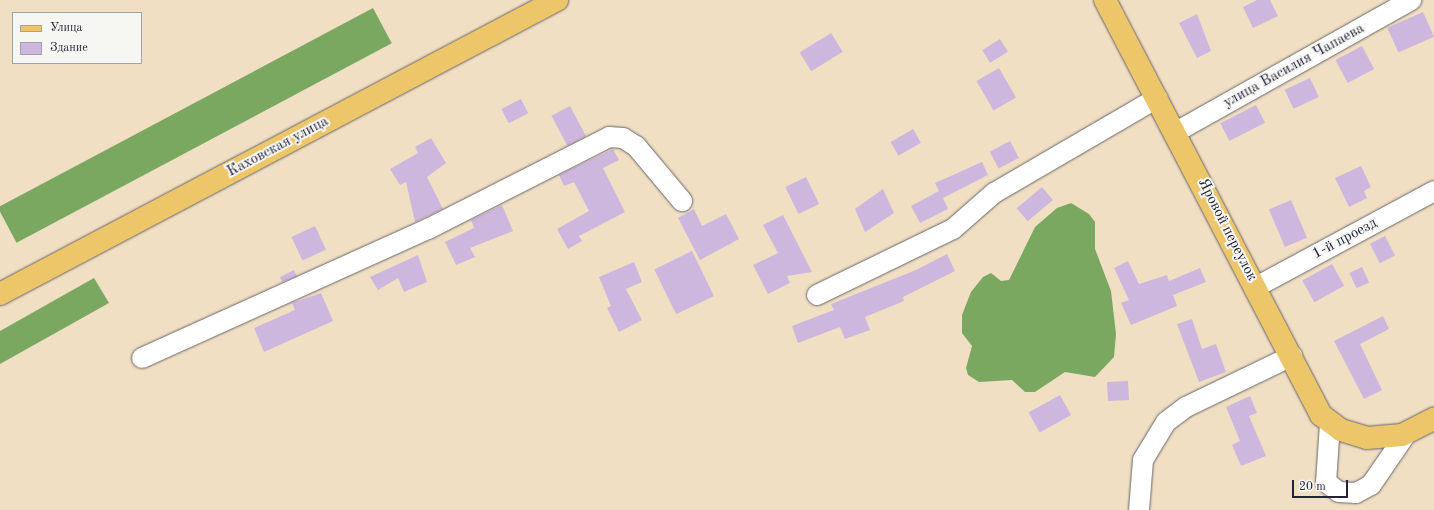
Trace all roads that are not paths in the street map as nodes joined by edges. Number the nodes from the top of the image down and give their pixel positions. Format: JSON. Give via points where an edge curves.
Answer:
{"nodes":[{"id":1,"x":557,"y":0,"type":"edge"},
{"id":2,"x":1105,"y":0,"type":"edge"},
{"id":3,"x":1411,"y":0,"type":"edge"},
{"id":4,"x":1157,"y":98,"type":"junction"},
{"id":5,"x":1176,"y":132,"type":"junction"},
{"id":6,"x":1434,"y":190,"type":"edge"},
{"id":7,"x":682,"y":201,"type":"dead end"},
{"id":8,"x":1256,"y":287,"type":"junction"},
{"id":9,"x":0,"y":294,"type":"edge"},
{"id":10,"x":817,"y":294,"type":"dead end"},
{"id":11,"x":1292,"y":356,"type":"junction"},
{"id":12,"x":142,"y":358,"type":"dead end"},
{"id":13,"x":1433,"y":421,"type":"edge"},
{"id":14,"x":1330,"y":424,"type":"junction"},
{"id":15,"x":1406,"y":434,"type":"junction"},
{"id":16,"x":1139,"y":510,"type":"edge"}],
"edges":[{"from":1,"to":9,"type":"main road","name":"Каховская улица"},
{"from":2,"to":4,"type":"main road","name":"Яровой переулок"},
{"from":3,"to":5,"type":"street","name":"улица Василия Чапаева"},
{"from":4,"to":5,"type":"main road","name":"Яровой переулок"},
{"from":4,"to":10,"type":"street","via":[[994,193],[953,229]]},
{"from":5,"to":8,"type":"main road","name":"Яровой переулок"},
{"from":6,"to":8,"type":"street","name":"1-й проезд"},
{"from":7,"to":12,"type":"street","via":[[636,146],[623,138],[609,137],[428,229]]},
{"from":8,"to":11,"type":"main road","name":"Яровой переулок"},
{"from":11,"to":14,"type":"main road","name":"Яровой переулок","via":[[1313,401]]},
{"from":11,"to":16,"type":"street","via":[[1186,407],[1166,422],[1143,460]]},
{"from":13,"to":15,"type":"main road"},
{"from":14,"to":15,"type":"main road","via":[[1368,438]]},
{"from":14,"to":15,"type":"street","via":[[1326,482],[1339,492],[1356,492],[1370,485]]}]}
